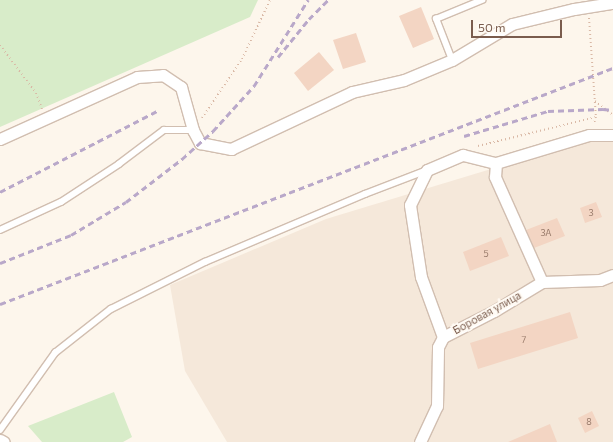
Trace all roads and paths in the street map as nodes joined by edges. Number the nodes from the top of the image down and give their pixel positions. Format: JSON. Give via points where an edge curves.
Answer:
{"nodes":[{"id":1,"x":270,"y":0,"type":"edge"},
{"id":2,"x":482,"y":0,"type":"edge"},
{"id":3,"x":613,"y":3,"type":"edge"},
{"id":4,"x":589,"y":7,"type":"junction"},
{"id":5,"x":0,"y":45,"type":"edge"},
{"id":6,"x":452,"y":60,"type":"junction"},
{"id":7,"x":595,"y":101,"type":"junction"},
{"id":8,"x":613,"y":115,"type":"edge"},
{"id":9,"x":596,"y":117,"type":"junction"},
{"id":10,"x":46,"y":119,"type":"junction"},
{"id":11,"x":193,"y":130,"type":"junction"},
{"id":12,"x":613,"y":134,"type":"edge"},
{"id":13,"x":589,"y":135,"type":"junction"},
{"id":14,"x":0,"y":139,"type":"edge"},
{"id":15,"x":462,"y":156,"type":"junction"},
{"id":16,"x":496,"y":163,"type":"junction"},
{"id":17,"x":427,"y":170,"type":"junction"},
{"id":18,"x":0,"y":230,"type":"edge"},
{"id":19,"x":613,"y":275,"type":"edge"},
{"id":20,"x":542,"y":282,"type":"junction"},
{"id":21,"x":443,"y":337,"type":"junction"},
{"id":22,"x":0,"y":430,"type":"edge"},
{"id":23,"x":0,"y":440,"type":"edge"},
{"id":24,"x":4,"y":442,"type":"edge"},
{"id":25,"x":420,"y":442,"type":"edge"}],
"edges":[{"from":1,"to":11,"type":"path","via":[[242,59]]},
{"from":2,"to":6,"type":"lane","via":[[436,19]]},
{"from":3,"to":4,"type":"street"},
{"from":4,"to":6,"type":"street","via":[[506,26]]},
{"from":4,"to":7,"type":"path"},
{"from":5,"to":10,"type":"path","via":[[36,93]]},
{"from":6,"to":11,"type":"street","via":[[404,80],[352,92],[231,149],[200,143]]},
{"from":7,"to":8,"type":"path"},
{"from":7,"to":9,"type":"path"},
{"from":9,"to":13,"type":"path"},
{"from":9,"to":15,"type":"path","via":[[474,147]]},
{"from":10,"to":11,"type":"street","via":[[137,77],[163,75],[181,87]]},
{"from":10,"to":14,"type":"street"},
{"from":11,"to":18,"type":"lane","via":[[164,130],[62,202]]},
{"from":12,"to":13,"type":"street"},
{"from":13,"to":16,"type":"street"},
{"from":15,"to":16,"type":"street"},
{"from":15,"to":17,"type":"street"},
{"from":16,"to":20,"type":"street","via":[[496,177]]},
{"from":17,"to":21,"type":"street","via":[[410,205],[421,277]]},
{"from":17,"to":22,"type":"lane","via":[[212,259],[111,309],[55,353]]},
{"from":19,"to":20,"type":"street","name":"Боровая улица","via":[[600,280]]},
{"from":20,"to":21,"type":"street","name":"Боровая улица","via":[[494,311]]},
{"from":21,"to":25,"type":"street","name":"Боровая улица","via":[[438,347],[437,406]]},
{"from":23,"to":24,"type":"street"}]}
